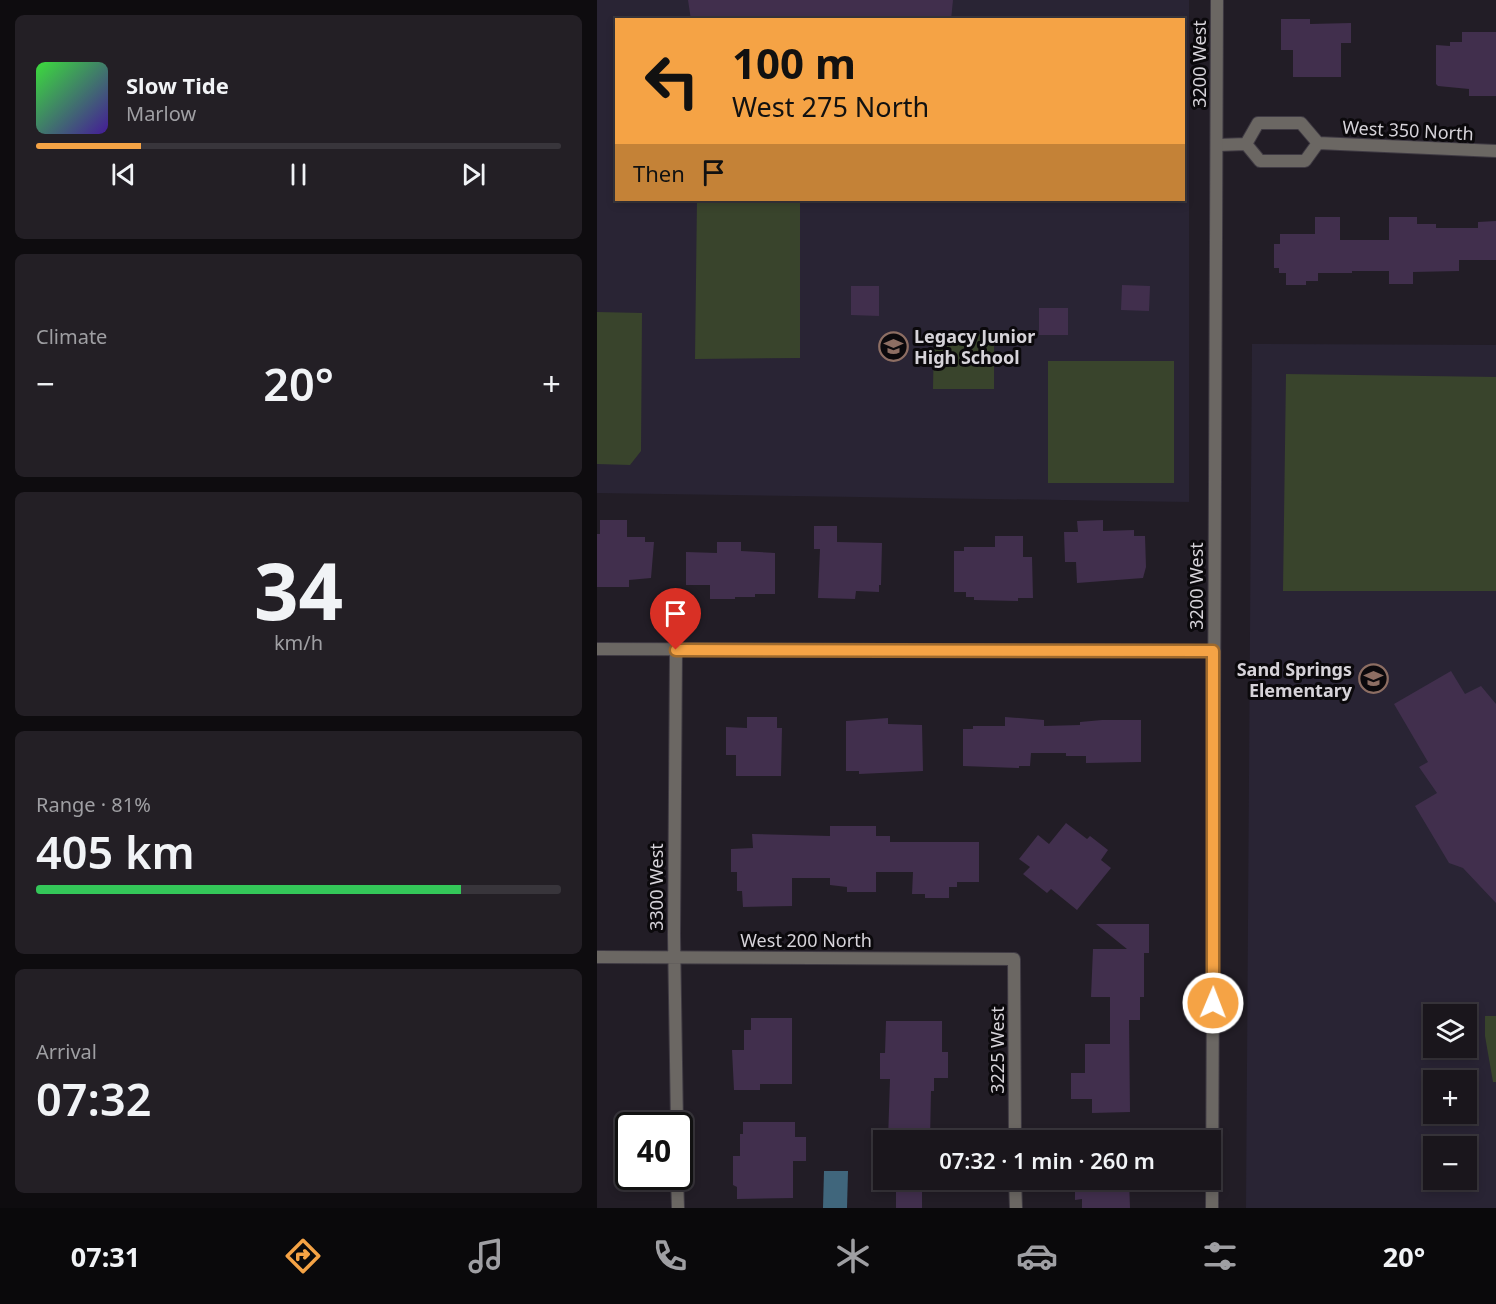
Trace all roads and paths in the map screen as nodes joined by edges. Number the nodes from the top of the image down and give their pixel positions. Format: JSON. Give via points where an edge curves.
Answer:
{"nodes":[{"id":1,"x":1217,"y":0,"type":"edge"},
{"id":2,"x":1318,"y":143,"type":"junction"},
{"id":3,"x":1246,"y":144,"type":"junction"},
{"id":4,"x":1218,"y":145,"type":"junction"},
{"id":5,"x":1496,"y":151,"type":"edge"},
{"id":6,"x":597,"y":649,"type":"edge"},
{"id":7,"x":676,"y":650,"type":"junction"},
{"id":8,"x":1213,"y":651,"type":"junction"},
{"id":9,"x":597,"y":957,"type":"edge"},
{"id":10,"x":674,"y":957,"type":"junction"},
{"id":11,"x":1014,"y":959,"type":"joint"},
{"id":12,"x":677,"y":1112,"type":"edge"},
{"id":13,"x":1015,"y":1130,"type":"edge"},
{"id":14,"x":677,"y":1190,"type":"edge"},
{"id":15,"x":1015,"y":1190,"type":"edge"},
{"id":16,"x":678,"y":1208,"type":"edge"},
{"id":17,"x":1016,"y":1208,"type":"edge"},
{"id":18,"x":1212,"y":1208,"type":"edge"}],
"edges":[{"from":1,"to":4,"type":"street","name":"3200 West"},
{"from":2,"to":3,"type":"street","name":"West 350 North","via":[[1305,161],[1260,161]]},
{"from":2,"to":3,"type":"street","name":"West 350 North","via":[[1301,123],[1258,123]]},
{"from":2,"to":5,"type":"street","name":"West 350 North"},
{"from":3,"to":4,"type":"street"},
{"from":4,"to":8,"type":"street","name":"3200 West"},
{"from":6,"to":7,"type":"street"},
{"from":7,"to":8,"type":"street"},
{"from":7,"to":10,"type":"street","name":"3300 West"},
{"from":8,"to":18,"type":"street","name":"3200 West"},
{"from":9,"to":10,"type":"street","name":"West 200 North"},
{"from":10,"to":11,"type":"street","name":"West 200 North"},
{"from":10,"to":12,"type":"street","name":"3300 West"},
{"from":11,"to":13,"type":"street","name":"3225 West"},
{"from":14,"to":16,"type":"street"},
{"from":15,"to":17,"type":"street"}]}
